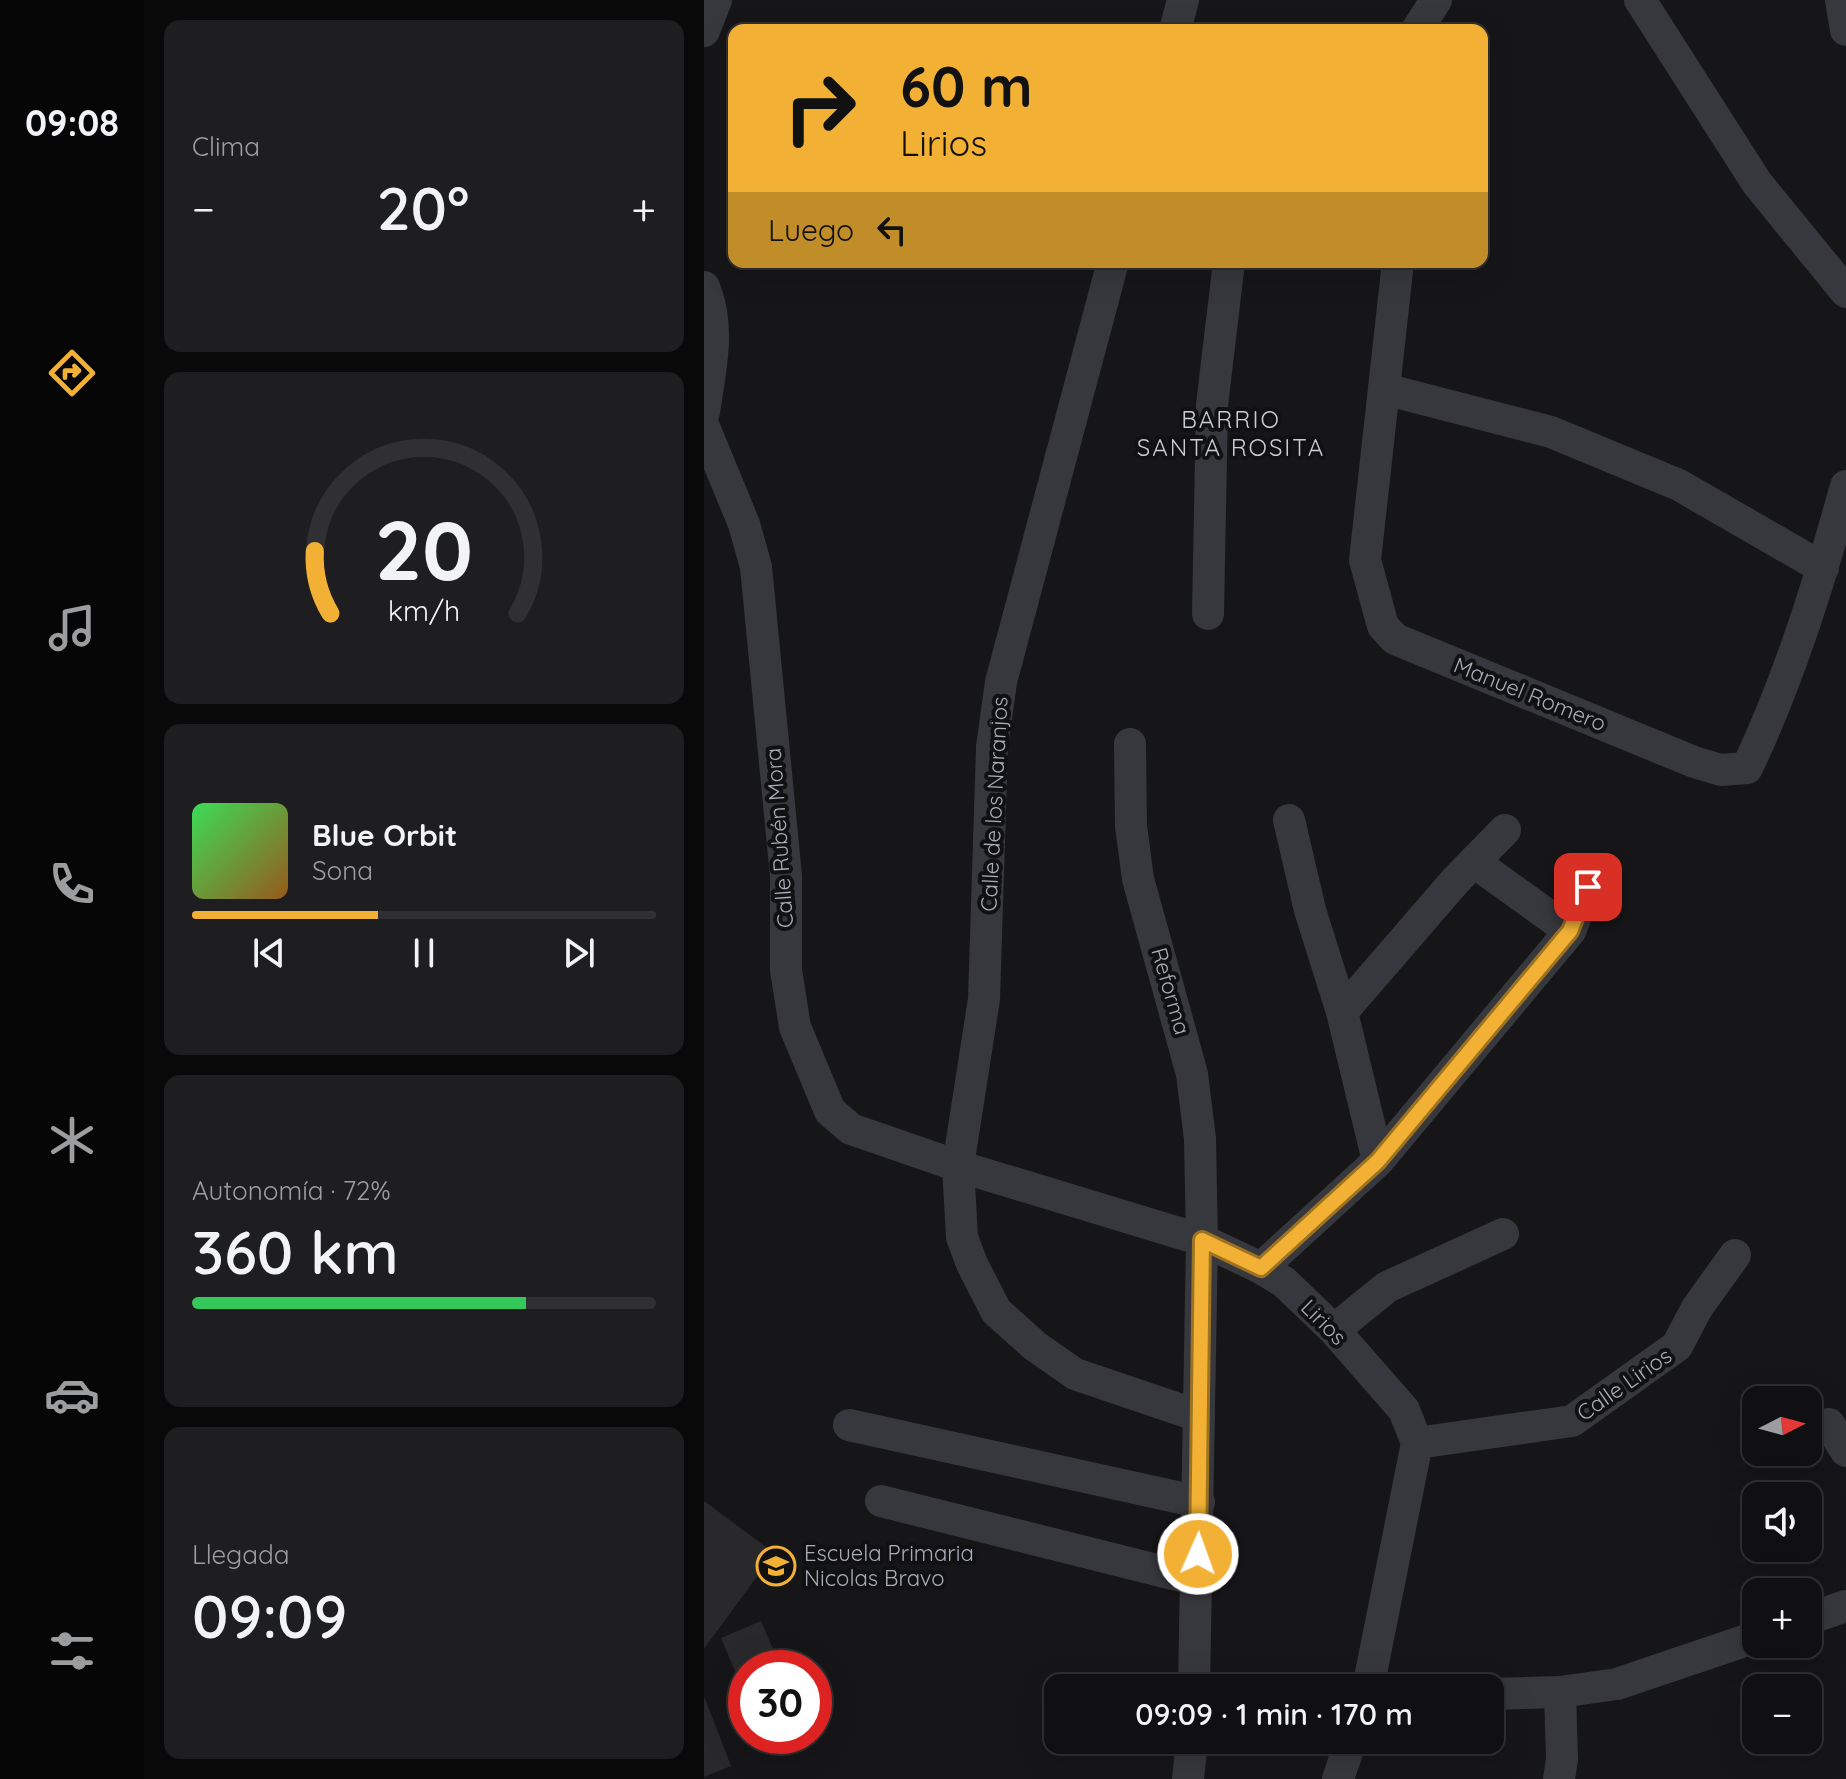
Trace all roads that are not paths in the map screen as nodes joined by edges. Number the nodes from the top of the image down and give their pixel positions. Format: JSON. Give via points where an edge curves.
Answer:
{"nodes":[{"id":1,"x":716,"y":0,"type":"edge"},
{"id":2,"x":1183,"y":0,"type":"edge"},
{"id":3,"x":1436,"y":0,"type":"edge"},
{"id":4,"x":1640,"y":0,"type":"edge"},
{"id":5,"x":1841,"y":0,"type":"edge"},
{"id":6,"x":1177,"y":24,"type":"edge"},
{"id":7,"x":1421,"y":24,"type":"edge"},
{"id":8,"x":1846,"y":30,"type":"edge"},
{"id":9,"x":704,"y":31,"type":"edge"},
{"id":10,"x":1111,"y":268,"type":"edge"},
{"id":11,"x":1228,"y":268,"type":"edge"},
{"id":12,"x":1397,"y":268,"type":"edge"},
{"id":13,"x":704,"y":287,"type":"edge"},
{"id":14,"x":1846,"y":292,"type":"edge"},
{"id":15,"x":1384,"y":389,"type":"junction"},
{"id":16,"x":704,"y":412,"type":"edge"},
{"id":17,"x":704,"y":427,"type":"edge"},
{"id":18,"x":1846,"y":486,"type":"edge"},
{"id":19,"x":1823,"y":568,"type":"junction"},
{"id":20,"x":1208,"y":614,"type":"dead end"},
{"id":21,"x":1130,"y":744,"type":"dead end"},
{"id":22,"x":1289,"y":820,"type":"dead end"},
{"id":23,"x":1505,"y":830,"type":"dead end"},
{"id":24,"x":1474,"y":862,"type":"junction"},
{"id":25,"x":1588,"y":887,"type":"dead end"},
{"id":26,"x":1570,"y":931,"type":"junction"},
{"id":27,"x":1342,"y":1012,"type":"junction"},
{"id":28,"x":1378,"y":1161,"type":"junction"},
{"id":29,"x":958,"y":1166,"type":"junction"},
{"id":30,"x":1503,"y":1234,"type":"dead end"},
{"id":31,"x":1202,"y":1240,"type":"junction"},
{"id":32,"x":1735,"y":1255,"type":"dead end"},
{"id":33,"x":1261,"y":1268,"type":"junction"},
{"id":34,"x":1334,"y":1330,"type":"junction"},
{"id":35,"x":1199,"y":1416,"type":"junction"},
{"id":36,"x":1829,"y":1424,"type":"dead end"},
{"id":37,"x":849,"y":1425,"type":"dead end"},
{"id":38,"x":1417,"y":1443,"type":"junction"},
{"id":39,"x":1846,"y":1451,"type":"edge"},
{"id":40,"x":881,"y":1501,"type":"dead end"},
{"id":41,"x":1199,"y":1502,"type":"junction"},
{"id":42,"x":1197,"y":1580,"type":"junction"},
{"id":43,"x":1846,"y":1606,"type":"edge"},
{"id":44,"x":1822,"y":1614,"type":"edge"},
{"id":45,"x":1742,"y":1642,"type":"edge"},
{"id":46,"x":1194,"y":1674,"type":"edge"},
{"id":47,"x":1371,"y":1674,"type":"edge"},
{"id":48,"x":1560,"y":1692,"type":"junction"},
{"id":49,"x":1504,"y":1694,"type":"edge"},
{"id":50,"x":1191,"y":1754,"type":"edge"},
{"id":51,"x":1346,"y":1754,"type":"edge"},
{"id":52,"x":1188,"y":1779,"type":"edge"},
{"id":53,"x":1338,"y":1779,"type":"edge"},
{"id":54,"x":1559,"y":1779,"type":"edge"}],
"edges":[{"from":1,"to":9,"type":"street"},
{"from":2,"to":6,"type":"street"},
{"from":3,"to":7,"type":"street"},
{"from":4,"to":14,"type":"street","via":[[1757,183]]},
{"from":5,"to":8,"type":"street"},
{"from":10,"to":29,"type":"street","name":"Calle de los Naranjos","via":[[1001,682],[992,747],[984,999]]},
{"from":11,"to":20,"type":"street","via":[[1212,405]]},
{"from":12,"to":15,"type":"street","name":"Manuel Romero"},
{"from":13,"to":16,"type":"street","via":[[714,340]]},
{"from":15,"to":19,"type":"street","via":[[1551,432],[1679,485]]},
{"from":15,"to":19,"type":"street","name":"Manuel Romero","via":[[1365,560],[1383,626],[1395,639],[1694,762],[1721,770],[1747,768],[1774,711]]},
{"from":17,"to":29,"type":"street","name":"Calle Rubén Mora","via":[[756,567],[786,876],[786,970],[795,1027],[830,1111],[851,1129]]},
{"from":18,"to":19,"type":"street","name":"Manuel Romero"},
{"from":21,"to":31,"type":"street","name":"Reforma","via":[[1138,879],[1192,1074],[1200,1139]]},
{"from":22,"to":27,"type":"street"},
{"from":23,"to":24,"type":"street"},
{"from":24,"to":26,"type":"street"},
{"from":24,"to":27,"type":"street"},
{"from":25,"to":26,"type":"street"},
{"from":26,"to":28,"type":"street"},
{"from":27,"to":28,"type":"street"},
{"from":28,"to":33,"type":"street"},
{"from":29,"to":31,"type":"street","name":"Lirios"},
{"from":29,"to":35,"type":"street","name":"Calle de los Naranjos","via":[[962,1237],[996,1311],[1075,1374]]},
{"from":30,"to":34,"type":"street","via":[[1387,1287]]},
{"from":31,"to":33,"type":"street","name":"Lirios"},
{"from":31,"to":35,"type":"street","name":"Reforma"},
{"from":32,"to":38,"type":"street","name":"Calle Lirios","via":[[1677,1346],[1572,1421]]},
{"from":33,"to":34,"type":"street","name":"Lirios","via":[[1284,1282]]},
{"from":34,"to":38,"type":"street","name":"Lirios","via":[[1404,1410]]},
{"from":35,"to":41,"type":"street","name":"Reforma"},
{"from":36,"to":39,"type":"street"},
{"from":37,"to":41,"type":"street"},
{"from":38,"to":47,"type":"street"},
{"from":40,"to":42,"type":"street"},
{"from":41,"to":42,"type":"street","name":"Reforma"},
{"from":42,"to":46,"type":"street","name":"Reforma"},
{"from":43,"to":44,"type":"street"},
{"from":45,"to":48,"type":"street","via":[[1617,1684]]},
{"from":48,"to":49,"type":"street"},
{"from":48,"to":54,"type":"street"},
{"from":50,"to":52,"type":"street"},
{"from":51,"to":53,"type":"street"}]}
